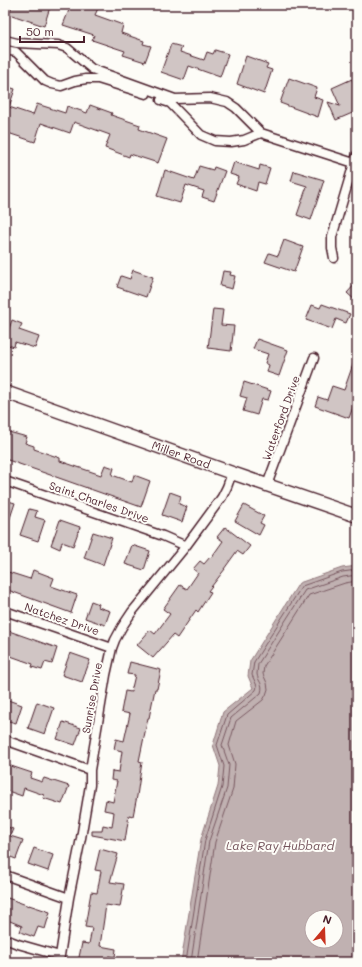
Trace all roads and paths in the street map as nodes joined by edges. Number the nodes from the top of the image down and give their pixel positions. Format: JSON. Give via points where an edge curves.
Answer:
{"nodes":[{"id":1,"x":5,"y":40,"type":"edge"},
{"id":2,"x":5,"y":50,"type":"edge"},
{"id":3,"x":131,"y":86,"type":"junction"},
{"id":4,"x":261,"y":133,"type":"junction"},
{"id":5,"x":355,"y":159,"type":"edge"},
{"id":6,"x":334,"y":258,"type":"dead end"},
{"id":7,"x":314,"y":358,"type":"dead end"},
{"id":8,"x":5,"y":392,"type":"edge"},
{"id":9,"x":232,"y":473,"type":"junction"},
{"id":10,"x":5,"y":481,"type":"edge"},
{"id":11,"x":267,"y":485,"type":"junction"},
{"id":12,"x":357,"y":516,"type":"edge"},
{"id":13,"x":186,"y":546,"type":"junction"},
{"id":14,"x":5,"y":611,"type":"edge"},
{"id":15,"x":112,"y":648,"type":"junction"},
{"id":16,"x":5,"y":740,"type":"edge"},
{"id":17,"x":90,"y":770,"type":"junction"},
{"id":18,"x":5,"y":875,"type":"edge"},
{"id":19,"x":69,"y":898,"type":"junction"},
{"id":20,"x":5,"y":939,"type":"edge"},
{"id":21,"x":59,"y":959,"type":"edge"}],
"edges":[{"from":1,"to":3,"type":"street","via":[[68,48],[92,69]]},
{"from":2,"to":3,"type":"street","via":[[16,52],[45,81],[52,84],[61,86],[86,79],[98,79]]},
{"from":3,"to":4,"type":"street","via":[[175,99],[210,98],[227,102]]},
{"from":3,"to":4,"type":"street","via":[[170,104],[201,135],[215,141],[244,140]]},
{"from":4,"to":5,"type":"street"},
{"from":5,"to":6,"type":"street","via":[[332,238]]},
{"from":7,"to":11,"type":"street","name":"Waterford Drive"},
{"from":8,"to":9,"type":"main road","name":"Miller Road"},
{"from":9,"to":11,"type":"main road","name":"Miller Road"},
{"from":9,"to":13,"type":"street","name":"Sunrise Drive","via":[[222,497]]},
{"from":10,"to":13,"type":"street","name":"Saint Charles Drive"},
{"from":11,"to":12,"type":"main road","name":"Miller Road"},
{"from":13,"to":15,"type":"street","name":"Sunrise Drive","via":[[132,612]]},
{"from":14,"to":15,"type":"street","name":"Natchez Drive"},
{"from":15,"to":17,"type":"street","name":"Sunrise Drive"},
{"from":16,"to":17,"type":"street"},
{"from":17,"to":19,"type":"street","name":"Sunrise Drive","via":[[80,848]]},
{"from":18,"to":19,"type":"street"},
{"from":19,"to":21,"type":"street","name":"Sunrise Drive"},
{"from":20,"to":21,"type":"street"}]}
